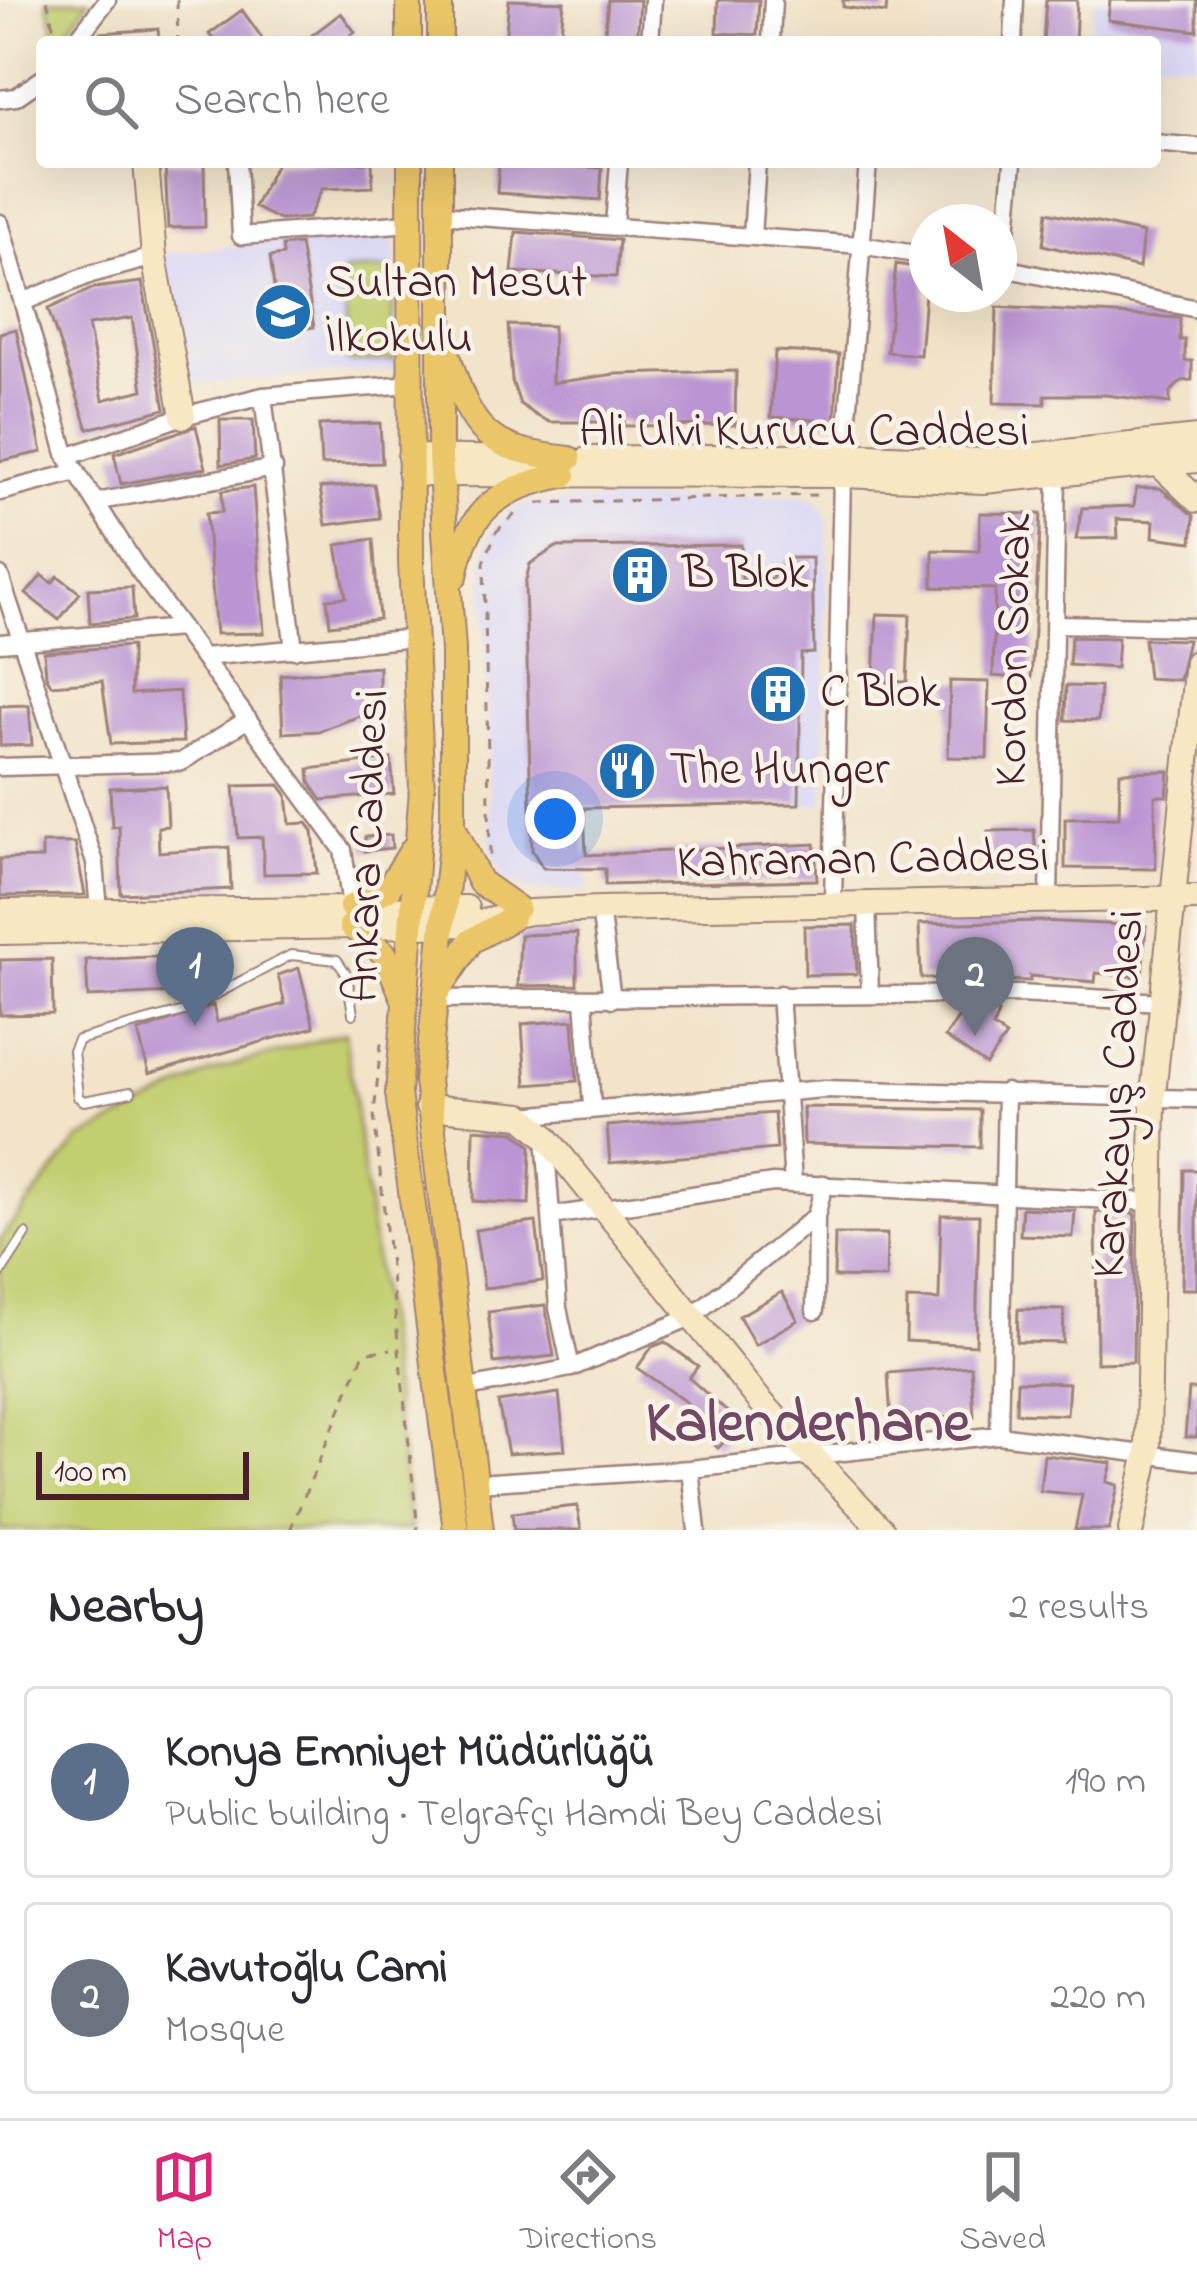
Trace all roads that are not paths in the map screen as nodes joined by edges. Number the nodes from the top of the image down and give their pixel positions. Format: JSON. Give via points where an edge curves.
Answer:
{"nodes":[{"id":1,"x":107,"y":0,"type":"edge"},
{"id":2,"x":409,"y":0,"type":"edge"},
{"id":3,"x":440,"y":0,"type":"edge"},
{"id":4,"x":653,"y":0,"type":"edge"},
{"id":5,"x":773,"y":0,"type":"edge"},
{"id":6,"x":1016,"y":0,"type":"edge"},
{"id":7,"x":80,"y":36,"type":"edge"},
{"id":8,"x":409,"y":36,"type":"edge"},
{"id":9,"x":440,"y":36,"type":"edge"},
{"id":10,"x":650,"y":36,"type":"edge"},
{"id":11,"x":771,"y":36,"type":"edge"},
{"id":12,"x":1013,"y":36,"type":"edge"},
{"id":13,"x":36,"y":83,"type":"edge"},
{"id":14,"x":0,"y":99,"type":"edge"},
{"id":15,"x":1161,"y":144,"type":"edge"},
{"id":16,"x":1197,"y":147,"type":"edge"},
{"id":17,"x":147,"y":168,"type":"edge"},
{"id":18,"x":237,"y":168,"type":"edge"},
{"id":19,"x":410,"y":168,"type":"edge"},
{"id":20,"x":440,"y":168,"type":"edge"},
{"id":21,"x":619,"y":168,"type":"edge"},
{"id":22,"x":757,"y":168,"type":"edge"},
{"id":23,"x":867,"y":168,"type":"edge"},
{"id":24,"x":1012,"y":168,"type":"edge"},
{"id":25,"x":1008,"y":204,"type":"edge"},
{"id":26,"x":440,"y":214,"type":"junction"},
{"id":27,"x":410,"y":223,"type":"junction"},
{"id":28,"x":0,"y":224,"type":"edge"},
{"id":29,"x":614,"y":225,"type":"junction"},
{"id":30,"x":752,"y":236,"type":"junction"},
{"id":31,"x":861,"y":245,"type":"junction"},
{"id":32,"x":909,"y":253,"type":"edge"},
{"id":33,"x":154,"y":257,"type":"junction"},
{"id":34,"x":1017,"y":271,"type":"edge"},
{"id":35,"x":22,"y":302,"type":"junction"},
{"id":36,"x":1197,"y":309,"type":"edge"},
{"id":37,"x":440,"y":334,"type":"junction"},
{"id":38,"x":410,"y":384,"type":"junction"},
{"id":39,"x":263,"y":396,"type":"junction"},
{"id":40,"x":184,"y":416,"type":"junction"},
{"id":41,"x":1197,"y":438,"type":"edge"},
{"id":42,"x":1197,"y":460,"type":"edge"},
{"id":43,"x":1157,"y":462,"type":"junction"},
{"id":44,"x":72,"y":465,"type":"junction"},
{"id":45,"x":410,"y":466,"type":"junction"},
{"id":46,"x":441,"y":466,"type":"junction"},
{"id":47,"x":566,"y":467,"type":"junction"},
{"id":48,"x":274,"y":468,"type":"junction"},
{"id":49,"x":843,"y":475,"type":"junction"},
{"id":50,"x":1057,"y":476,"type":"junction"},
{"id":51,"x":0,"y":492,"type":"edge"},
{"id":52,"x":1197,"y":500,"type":"edge"},
{"id":53,"x":95,"y":502,"type":"junction"},
{"id":54,"x":0,"y":576,"type":"edge"},
{"id":55,"x":1058,"y":624,"type":"junction"},
{"id":56,"x":1197,"y":627,"type":"edge"},
{"id":57,"x":181,"y":628,"type":"junction"},
{"id":58,"x":416,"y":638,"type":"junction"},
{"id":59,"x":0,"y":643,"type":"edge"},
{"id":60,"x":23,"y":644,"type":"junction"},
{"id":61,"x":294,"y":650,"type":"junction"},
{"id":62,"x":453,"y":650,"type":"junction"},
{"id":63,"x":202,"y":657,"type":"junction"},
{"id":64,"x":1197,"y":662,"type":"edge"},
{"id":65,"x":248,"y":719,"type":"junction"},
{"id":66,"x":64,"y":766,"type":"junction"},
{"id":67,"x":0,"y":767,"type":"edge"},
{"id":68,"x":453,"y":824,"type":"junction"},
{"id":69,"x":421,"y":830,"type":"junction"},
{"id":70,"x":1185,"y":897,"type":"edge"},
{"id":71,"x":1049,"y":898,"type":"junction"},
{"id":72,"x":833,"y":903,"type":"junction"},
{"id":73,"x":868,"y":903,"type":"junction"},
{"id":74,"x":600,"y":909,"type":"junction"},
{"id":75,"x":99,"y":911,"type":"junction"},
{"id":76,"x":0,"y":912,"type":"edge"},
{"id":77,"x":520,"y":913,"type":"junction"},
{"id":78,"x":413,"y":916,"type":"junction"},
{"id":79,"x":443,"y":916,"type":"junction"},
{"id":80,"x":351,"y":917,"type":"junction"},
{"id":81,"x":217,"y":928,"type":"junction"},
{"id":82,"x":0,"y":932,"type":"edge"},
{"id":83,"x":220,"y":992,"type":"junction"},
{"id":84,"x":779,"y":994,"type":"junction"},
{"id":85,"x":870,"y":994,"type":"junction"},
{"id":86,"x":434,"y":999,"type":"junction"},
{"id":87,"x":612,"y":999,"type":"junction"},
{"id":88,"x":584,"y":1000,"type":"junction"},
{"id":89,"x":1162,"y":1002,"type":"junction"},
{"id":90,"x":406,"y":1004,"type":"junction"},
{"id":91,"x":353,"y":1014,"type":"dead end"},
{"id":92,"x":131,"y":1092,"type":"dead end"},
{"id":93,"x":784,"y":1092,"type":"junction"},
{"id":94,"x":1006,"y":1093,"type":"junction"},
{"id":95,"x":1153,"y":1095,"type":"junction"},
{"id":96,"x":1197,"y":1099,"type":"edge"},
{"id":97,"x":592,"y":1106,"type":"junction"},
{"id":98,"x":428,"y":1107,"type":"junction"},
{"id":99,"x":523,"y":1116,"type":"junction"},
{"id":100,"x":545,"y":1136,"type":"junction"},
{"id":101,"x":794,"y":1183,"type":"junction"},
{"id":102,"x":824,"y":1184,"type":"junction"},
{"id":103,"x":1004,"y":1192,"type":"junction"},
{"id":104,"x":1152,"y":1202,"type":"junction"},
{"id":105,"x":602,"y":1209,"type":"junction"},
{"id":106,"x":551,"y":1216,"type":"junction"},
{"id":107,"x":816,"y":1216,"type":"junction"},
{"id":108,"x":26,"y":1234,"type":"dead end"},
{"id":109,"x":0,"y":1274,"type":"edge"},
{"id":110,"x":815,"y":1311,"type":"dead end"},
{"id":111,"x":691,"y":1317,"type":"junction"},
{"id":112,"x":571,"y":1368,"type":"junction"},
{"id":113,"x":463,"y":1389,"type":"junction"},
{"id":114,"x":999,"y":1435,"type":"junction"},
{"id":115,"x":1148,"y":1452,"type":"junction"},
{"id":116,"x":811,"y":1455,"type":"junction"},
{"id":117,"x":1197,"y":1460,"type":"edge"},
{"id":118,"x":690,"y":1469,"type":"junction"},
{"id":119,"x":476,"y":1483,"type":"junction"},
{"id":120,"x":456,"y":1530,"type":"edge"},
{"id":121,"x":481,"y":1530,"type":"edge"},
{"id":122,"x":697,"y":1530,"type":"edge"},
{"id":123,"x":882,"y":1530,"type":"edge"},
{"id":124,"x":1131,"y":1530,"type":"edge"}],
"edges":[{"from":1,"to":7,"type":"street"},
{"from":2,"to":8,"type":"main road"},
{"from":3,"to":9,"type":"main road"},
{"from":4,"to":10,"type":"street"},
{"from":5,"to":11,"type":"street"},
{"from":6,"to":12,"type":"street"},
{"from":13,"to":14,"type":"street"},
{"from":15,"to":16,"type":"street"},
{"from":17,"to":33,"type":"street"},
{"from":18,"to":27,"type":"street","via":[[241,236]]},
{"from":19,"to":27,"type":"main road","name":"Ankara Caddesi"},
{"from":20,"to":26,"type":"main road","name":"Ankara Caddesi"},
{"from":21,"to":29,"type":"street"},
{"from":22,"to":30,"type":"street"},
{"from":23,"to":31,"type":"street"},
{"from":24,"to":25,"type":"street"},
{"from":26,"to":29,"type":"street"},
{"from":26,"to":37,"type":"main road","name":"Ankara Caddesi"},
{"from":27,"to":38,"type":"main road","name":"Ankara Caddesi"},
{"from":28,"to":35,"type":"street"},
{"from":29,"to":30,"type":"street"},
{"from":30,"to":31,"type":"street"},
{"from":31,"to":32,"type":"street"},
{"from":31,"to":49,"type":"street"},
{"from":33,"to":35,"type":"street"},
{"from":33,"to":40,"type":"street"},
{"from":34,"to":36,"type":"street"},
{"from":35,"to":44,"type":"street"},
{"from":37,"to":46,"type":"main road","name":"Ankara Caddesi"},
{"from":37,"to":47,"type":"main road","via":[[483,435]]},
{"from":38,"to":39,"type":"street"},
{"from":38,"to":45,"type":"main road","name":"Ankara Caddesi"},
{"from":39,"to":40,"type":"street"},
{"from":39,"to":48,"type":"street"},
{"from":40,"to":44,"type":"street"},
{"from":41,"to":49,"type":"street","name":"Ali Ulvi Kurucu Caddesi"},
{"from":42,"to":43,"type":"street","name":"Ali Ulvi Kurucu Caddesi"},
{"from":43,"to":50,"type":"street","name":"Ali Ulvi Kurucu Caddesi"},
{"from":43,"to":52,"type":"street"},
{"from":44,"to":51,"type":"street"},
{"from":44,"to":53,"type":"street"},
{"from":45,"to":46,"type":"street","name":"Ali Ulvi Kurucu Caddesi"},
{"from":45,"to":58,"type":"main road","name":"Ankara Caddesi"},
{"from":46,"to":47,"type":"street","name":"Ali Ulvi Kurucu Caddesi"},
{"from":46,"to":62,"type":"main road","name":"Ankara Caddesi"},
{"from":47,"to":49,"type":"street","name":"Ali Ulvi Kurucu Caddesi"},
{"from":47,"to":62,"type":"main road","via":[[513,486],[476,514],[456,574]]},
{"from":48,"to":53,"type":"street"},
{"from":48,"to":61,"type":"street"},
{"from":49,"to":50,"type":"street","name":"Ali Ulvi Kurucu Caddesi"},
{"from":49,"to":72,"type":"street"},
{"from":50,"to":55,"type":"street","name":"Kordon Sokak"},
{"from":53,"to":57,"type":"street"},
{"from":54,"to":60,"type":"street"},
{"from":55,"to":56,"type":"street"},
{"from":55,"to":71,"type":"street","name":"Kordon Sokak"},
{"from":57,"to":60,"type":"street"},
{"from":57,"to":63,"type":"street"},
{"from":58,"to":61,"type":"street"},
{"from":58,"to":69,"type":"main road","name":"Ankara Caddesi"},
{"from":59,"to":60,"type":"street"},
{"from":60,"to":66,"type":"street"},
{"from":61,"to":63,"type":"street"},
{"from":62,"to":68,"type":"main road","name":"Ankara Caddesi"},
{"from":63,"to":65,"type":"street"},
{"from":64,"to":70,"type":"street","name":"Karakayış Caddesi"},
{"from":65,"to":66,"type":"street","via":[[181,763]]},
{"from":65,"to":80,"type":"street","via":[[344,850]]},
{"from":66,"to":67,"type":"street"},
{"from":66,"to":75,"type":"street","via":[[95,863]]},
{"from":68,"to":77,"type":"main road","via":[[480,882]]},
{"from":68,"to":79,"type":"main road","name":"Ankara Caddesi"},
{"from":69,"to":78,"type":"main road","name":"Ankara Caddesi"},
{"from":69,"to":80,"type":"main road","via":[[388,889]]},
{"from":70,"to":71,"type":"street","name":"Kahraman Caddesi"},
{"from":70,"to":89,"type":"street","name":"Karakayış Caddesi"},
{"from":71,"to":73,"type":"street","name":"Kahraman Caddesi"},
{"from":72,"to":73,"type":"street","name":"Kahraman Caddesi"},
{"from":72,"to":74,"type":"street","name":"Kahraman Caddesi"},
{"from":73,"to":85,"type":"street"},
{"from":74,"to":77,"type":"street","name":"Kahraman Caddesi"},
{"from":74,"to":87,"type":"street"},
{"from":75,"to":76,"type":"street"},
{"from":75,"to":80,"type":"street"},
{"from":77,"to":79,"type":"street","name":"Kahraman Caddesi"},
{"from":77,"to":86,"type":"main road","via":[[472,941]]},
{"from":78,"to":79,"type":"street","name":"Kahraman Caddesi"},
{"from":78,"to":80,"type":"street","name":"Kahraman Caddesi"},
{"from":78,"to":90,"type":"main road","name":"Ankara Caddesi"},
{"from":79,"to":86,"type":"main road","name":"Ankara Caddesi"},
{"from":80,"to":81,"type":"street"},
{"from":80,"to":90,"type":"main road","via":[[384,953]]},
{"from":81,"to":82,"type":"street"},
{"from":81,"to":83,"type":"lane"},
{"from":83,"to":91,"type":"lane","via":[[291,955],[326,957],[343,966]]},
{"from":83,"to":92,"type":"lane","via":[[174,1015],[78,1040],[80,1100]]},
{"from":84,"to":85,"type":"street"},
{"from":84,"to":87,"type":"street"},
{"from":84,"to":93,"type":"street"},
{"from":85,"to":89,"type":"street"},
{"from":86,"to":88,"type":"street"},
{"from":86,"to":98,"type":"main road","name":"Ankara Caddesi"},
{"from":87,"to":88,"type":"street"},
{"from":88,"to":97,"type":"street"},
{"from":89,"to":95,"type":"street","name":"Karakayış Caddesi"},
{"from":90,"to":120,"type":"main road","name":"Ankara Caddesi","via":[[398,1093]]},
{"from":93,"to":94,"type":"street"},
{"from":93,"to":97,"type":"street"},
{"from":93,"to":101,"type":"street"},
{"from":94,"to":95,"type":"street"},
{"from":94,"to":103,"type":"street"},
{"from":95,"to":96,"type":"street"},
{"from":95,"to":104,"type":"street","name":"Karakayış Caddesi"},
{"from":97,"to":99,"type":"street"},
{"from":98,"to":99,"type":"street"},
{"from":98,"to":113,"type":"main road","name":"Ankara Caddesi"},
{"from":99,"to":100,"type":"street"},
{"from":100,"to":105,"type":"street"},
{"from":100,"to":106,"type":"street"},
{"from":101,"to":102,"type":"street"},
{"from":101,"to":105,"type":"street"},
{"from":102,"to":103,"type":"street"},
{"from":102,"to":107,"type":"street"},
{"from":103,"to":104,"type":"street"},
{"from":103,"to":114,"type":"street"},
{"from":104,"to":115,"type":"street","name":"Karakayış Caddesi"},
{"from":105,"to":106,"type":"street"},
{"from":105,"to":111,"type":"street"},
{"from":106,"to":112,"type":"street"},
{"from":107,"to":110,"type":"street"},
{"from":107,"to":111,"type":"street"},
{"from":108,"to":109,"type":"lane"},
{"from":111,"to":112,"type":"street"},
{"from":111,"to":116,"type":"street"},
{"from":112,"to":113,"type":"street"},
{"from":113,"to":119,"type":"main road","name":"Ankara Caddesi"},
{"from":114,"to":115,"type":"street"},
{"from":114,"to":116,"type":"street"},
{"from":115,"to":117,"type":"street"},
{"from":115,"to":124,"type":"street","name":"Karakayış Caddesi"},
{"from":116,"to":118,"type":"street"},
{"from":116,"to":123,"type":"street"},
{"from":118,"to":119,"type":"street"},
{"from":118,"to":122,"type":"street"},
{"from":119,"to":121,"type":"main road","name":"Ankara Caddesi"}]}
